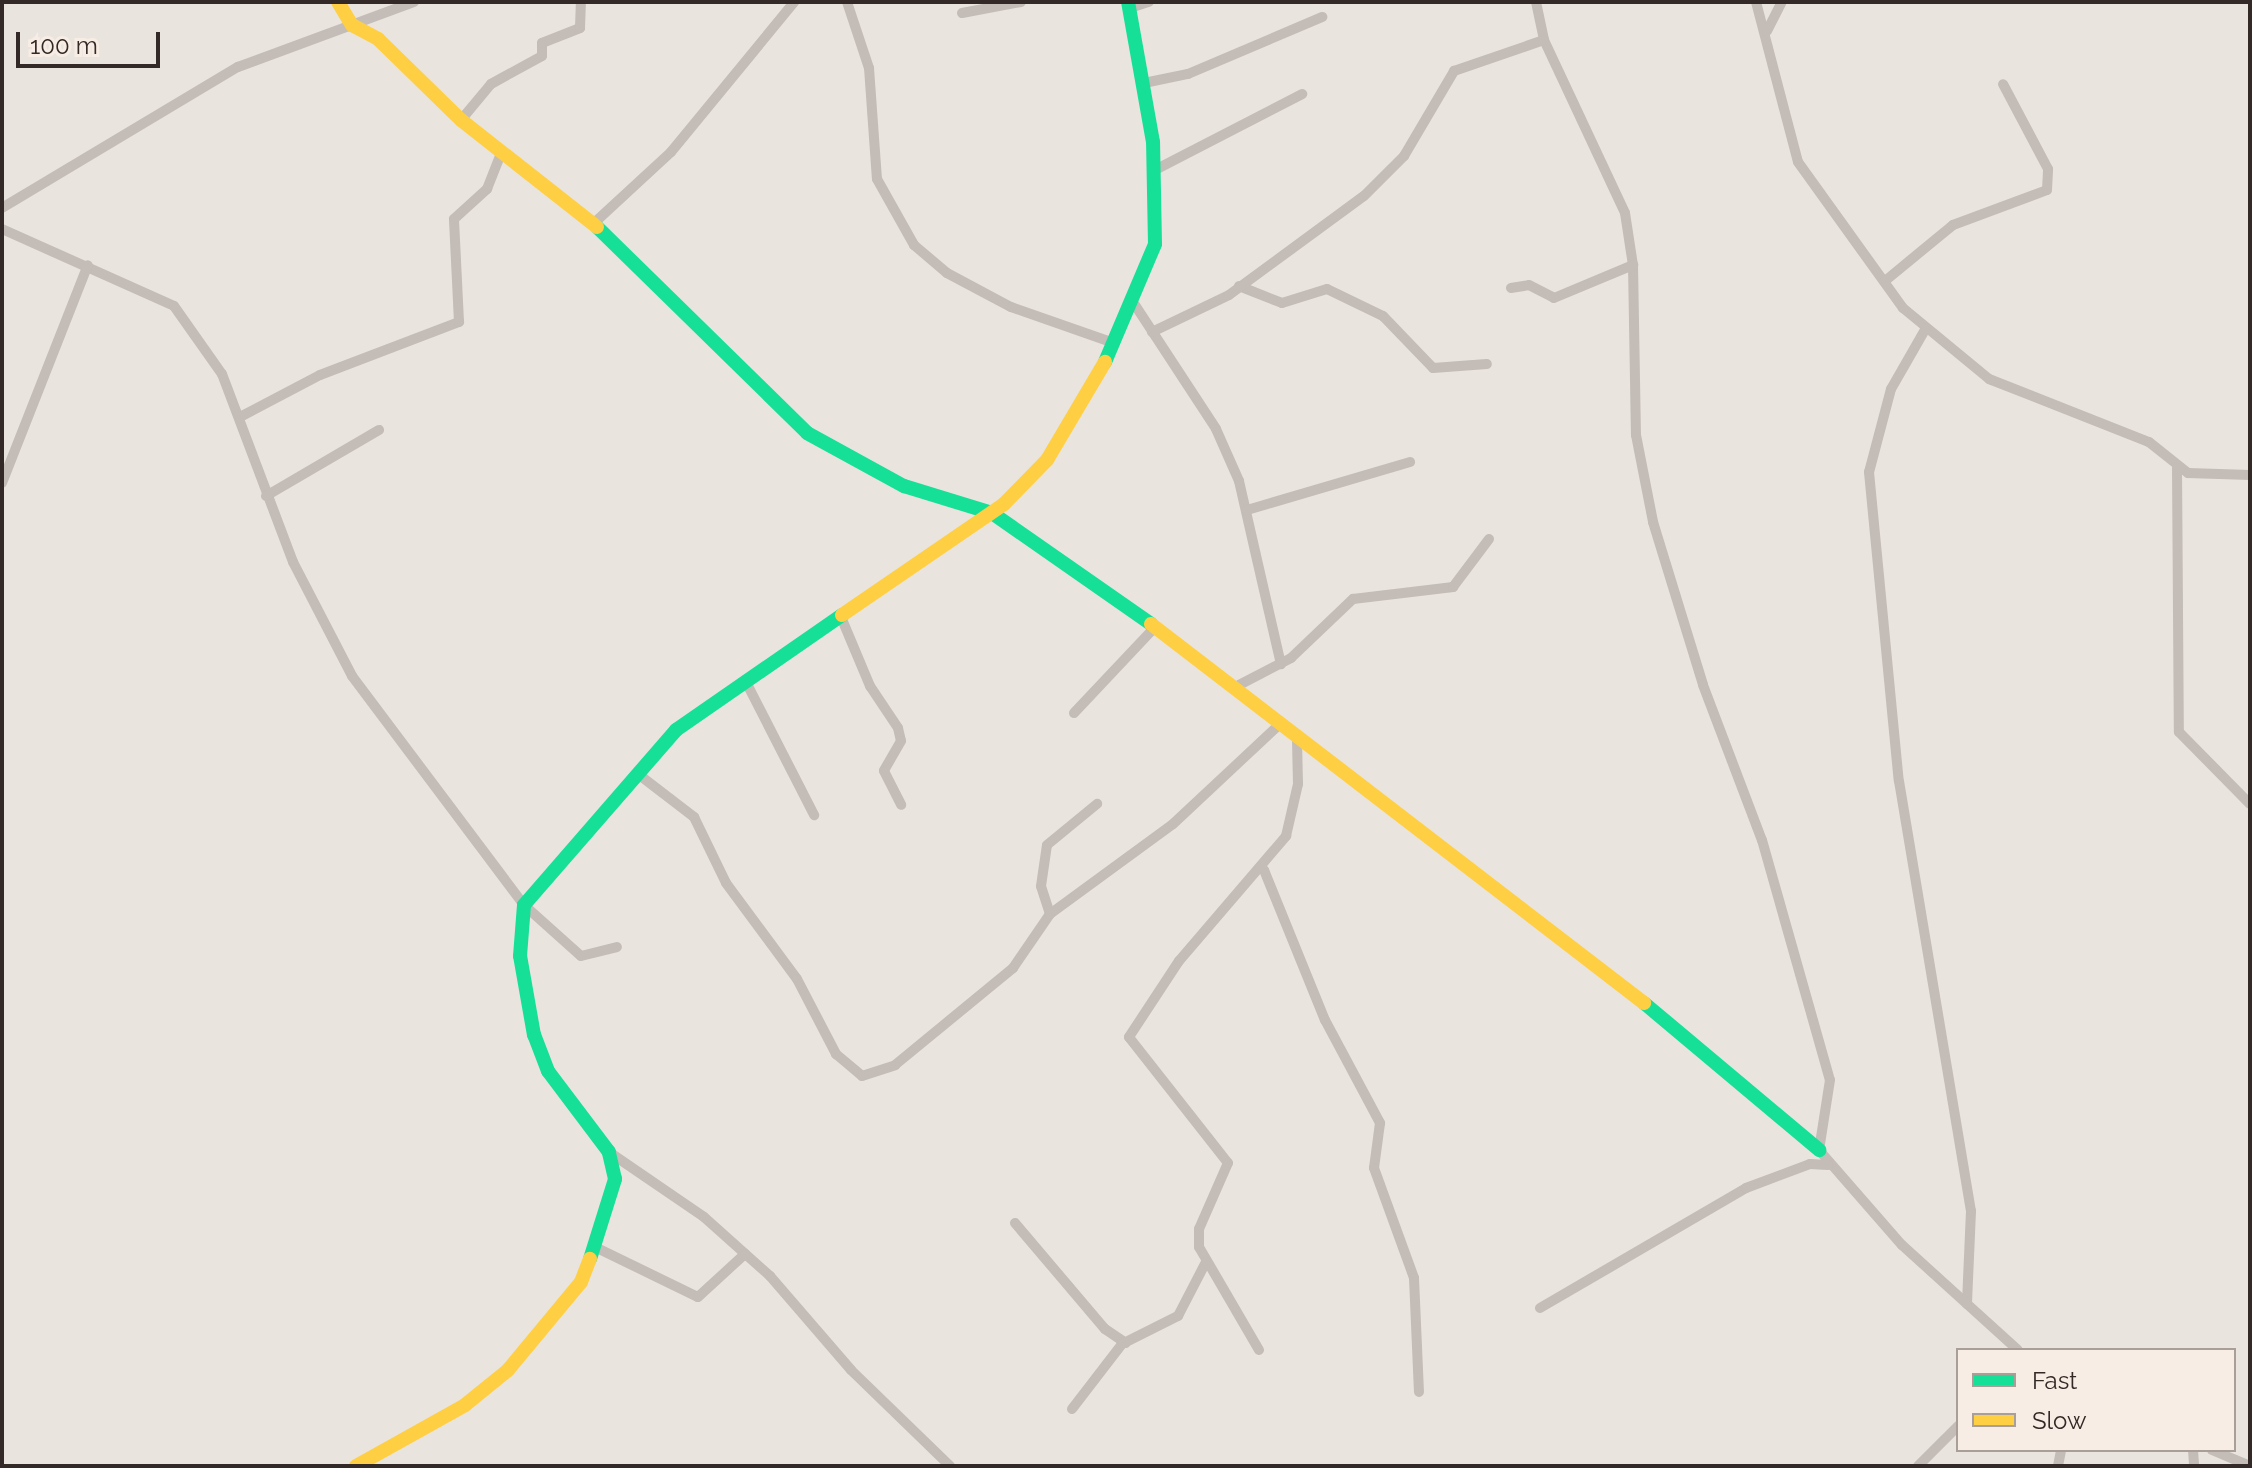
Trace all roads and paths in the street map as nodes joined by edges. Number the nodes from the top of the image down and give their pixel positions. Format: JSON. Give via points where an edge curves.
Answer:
{"nodes":[{"id":1,"x":338,"y":2,"type":"edge"},
{"id":2,"x":414,"y":2,"type":"edge"},
{"id":3,"x":581,"y":2,"type":"edge"},
{"id":4,"x":794,"y":2,"type":"edge"},
{"id":5,"x":847,"y":2,"type":"edge"},
{"id":6,"x":1021,"y":2,"type":"edge"},
{"id":7,"x":1149,"y":2,"type":"edge"},
{"id":8,"x":1536,"y":2,"type":"edge"},
{"id":9,"x":1756,"y":2,"type":"edge"},
{"id":10,"x":1782,"y":2,"type":"edge"},
{"id":11,"x":1129,"y":5,"type":"edge"},
{"id":12,"x":962,"y":13,"type":"dead end"},
{"id":13,"x":1322,"y":17,"type":"dead end"},
{"id":14,"x":352,"y":25,"type":"junction"},
{"id":15,"x":1766,"y":32,"type":"junction"},
{"id":16,"x":1544,"y":40,"type":"junction"},
{"id":17,"x":1144,"y":83,"type":"junction"},
{"id":18,"x":2003,"y":84,"type":"dead end"},
{"id":19,"x":1302,"y":94,"type":"dead end"},
{"id":20,"x":461,"y":120,"type":"junction"},
{"id":21,"x":502,"y":151,"type":"junction"},
{"id":22,"x":1153,"y":171,"type":"junction"},
{"id":23,"x":2,"y":208,"type":"edge"},
{"id":24,"x":593,"y":224,"type":"junction"},
{"id":25,"x":2,"y":229,"type":"edge"},
{"id":26,"x":88,"y":265,"type":"junction"},
{"id":27,"x":1633,"y":265,"type":"junction"},
{"id":28,"x":1885,"y":281,"type":"junction"},
{"id":29,"x":1239,"y":286,"type":"junction"},
{"id":30,"x":1511,"y":288,"type":"dead end"},
{"id":31,"x":1135,"y":305,"type":"junction"},
{"id":32,"x":1926,"y":328,"type":"junction"},
{"id":33,"x":1152,"y":332,"type":"junction"},
{"id":34,"x":1114,"y":343,"type":"junction"},
{"id":35,"x":1487,"y":364,"type":"dead end"},
{"id":36,"x":240,"y":417,"type":"junction"},
{"id":37,"x":379,"y":430,"type":"dead end"},
{"id":38,"x":1410,"y":462,"type":"dead end"},
{"id":39,"x":2177,"y":468,"type":"junction"},
{"id":40,"x":2250,"y":475,"type":"edge"},
{"id":41,"x":2,"y":483,"type":"edge"},
{"id":42,"x":266,"y":496,"type":"junction"},
{"id":43,"x":1247,"y":510,"type":"junction"},
{"id":44,"x":992,"y":513,"type":"junction"},
{"id":45,"x":1489,"y":539,"type":"dead end"},
{"id":46,"x":841,"y":617,"type":"junction"},
{"id":47,"x":1154,"y":628,"type":"junction"},
{"id":48,"x":1281,"y":664,"type":"junction"},
{"id":49,"x":745,"y":680,"type":"junction"},
{"id":50,"x":1239,"y":685,"type":"junction"},
{"id":51,"x":1074,"y":713,"type":"dead end"},
{"id":52,"x":1280,"y":724,"type":"junction"},
{"id":53,"x":1297,"y":741,"type":"junction"},
{"id":54,"x":638,"y":774,"type":"junction"},
{"id":55,"x":1097,"y":804,"type":"dead end"},
{"id":56,"x":2250,"y":804,"type":"edge"},
{"id":57,"x":901,"y":805,"type":"dead end"},
{"id":58,"x":814,"y":815,"type":"dead end"},
{"id":59,"x":1264,"y":870,"type":"junction"},
{"id":60,"x":524,"y":905,"type":"junction"},
{"id":61,"x":1050,"y":914,"type":"junction"},
{"id":62,"x":617,"y":947,"type":"dead end"},
{"id":63,"x":1819,"y":1150,"type":"junction"},
{"id":64,"x":609,"y":1152,"type":"junction"},
{"id":65,"x":1828,"y":1165,"type":"junction"},
{"id":66,"x":1015,"y":1223,"type":"dead end"},
{"id":67,"x":597,"y":1248,"type":"junction"},
{"id":68,"x":745,"y":1254,"type":"junction"},
{"id":69,"x":1206,"y":1262,"type":"junction"},
{"id":70,"x":1967,"y":1304,"type":"junction"},
{"id":71,"x":1540,"y":1308,"type":"dead end"},
{"id":72,"x":1126,"y":1343,"type":"junction"},
{"id":73,"x":2016,"y":1348,"type":"edge"},
{"id":74,"x":1259,"y":1350,"type":"dead end"},
{"id":75,"x":1419,"y":1392,"type":"dead end"},
{"id":76,"x":1072,"y":1409,"type":"dead end"},
{"id":77,"x":1956,"y":1428,"type":"edge"},
{"id":78,"x":2217,"y":1452,"type":"edge"},
{"id":79,"x":356,"y":1466,"type":"edge"},
{"id":80,"x":950,"y":1466,"type":"edge"},
{"id":81,"x":1918,"y":1466,"type":"edge"},
{"id":82,"x":2250,"y":1466,"type":"edge"}],
"edges":[{"from":1,"to":14,"type":"street"},
{"from":2,"to":14,"type":"street"},
{"from":3,"to":20,"type":"street","via":[[580,28],[542,43],[542,56],[491,84]]},
{"from":4,"to":24,"type":"street","via":[[671,152]]},
{"from":5,"to":34,"type":"street","via":[[869,68],[877,179],[914,245],[947,273],[1011,307]]},
{"from":6,"to":12,"type":"street"},
{"from":7,"to":11,"type":"street"},
{"from":8,"to":16,"type":"street"},
{"from":9,"to":15,"type":"street"},
{"from":10,"to":15,"type":"street"},
{"from":11,"to":17,"type":"street"},
{"from":13,"to":17,"type":"street","via":[[1188,74]]},
{"from":14,"to":20,"type":"street","via":[[378,39]]},
{"from":14,"to":23,"type":"street","via":[[238,67]]},
{"from":15,"to":28,"type":"street","via":[[1798,162]]},
{"from":16,"to":27,"type":"street","via":[[1616,185]]},
{"from":16,"to":29,"type":"street","via":[[1454,71],[1404,156],[1364,196]]},
{"from":17,"to":22,"type":"street"},
{"from":18,"to":28,"type":"street","via":[[2048,169],[2047,190],[1953,225]]},
{"from":19,"to":22,"type":"street"},
{"from":20,"to":21,"type":"street"},
{"from":21,"to":24,"type":"street"},
{"from":21,"to":36,"type":"street","via":[[487,189],[454,219],[459,322],[320,375]]},
{"from":22,"to":31,"type":"street","via":[[1155,244]]},
{"from":24,"to":44,"type":"street","via":[[807,433],[904,486]]},
{"from":25,"to":26,"type":"street"},
{"from":26,"to":36,"type":"street","via":[[174,306],[222,374]]},
{"from":26,"to":41,"type":"street"},
{"from":27,"to":30,"type":"street","via":[[1554,298],[1529,285]]},
{"from":27,"to":63,"type":"street","via":[[1636,435],[1653,522],[1703,685],[1762,840],[1830,1080]]},
{"from":28,"to":32,"type":"street"},
{"from":29,"to":33,"type":"street"},
{"from":29,"to":35,"type":"street","via":[[1282,303],[1327,289],[1383,316],[1433,368]]},
{"from":31,"to":33,"type":"street"},
{"from":31,"to":34,"type":"street"},
{"from":32,"to":39,"type":"street","via":[[1989,379],[2149,442]]},
{"from":32,"to":70,"type":"street","via":[[1891,389],[1869,472],[1899,781],[1971,1211]]},
{"from":33,"to":43,"type":"street","via":[[1216,429]]},
{"from":34,"to":44,"type":"street","via":[[1047,460]]},
{"from":36,"to":42,"type":"street"},
{"from":37,"to":42,"type":"street"},
{"from":38,"to":43,"type":"street"},
{"from":39,"to":40,"type":"street"},
{"from":39,"to":56,"type":"street","via":[[2179,732]]},
{"from":42,"to":60,"type":"street","via":[[352,676]]},
{"from":43,"to":48,"type":"street"},
{"from":44,"to":46,"type":"street"},
{"from":44,"to":47,"type":"street"},
{"from":45,"to":48,"type":"street","via":[[1453,587],[1353,599]]},
{"from":46,"to":49,"type":"street"},
{"from":46,"to":57,"type":"street","via":[[870,686],[898,728],[901,741],[884,771]]},
{"from":47,"to":50,"type":"street"},
{"from":47,"to":51,"type":"street"},
{"from":48,"to":50,"type":"street"},
{"from":49,"to":54,"type":"street","via":[[676,730]]},
{"from":49,"to":58,"type":"street"},
{"from":50,"to":52,"type":"street"},
{"from":52,"to":53,"type":"street"},
{"from":52,"to":61,"type":"street","via":[[1173,824]]},
{"from":53,"to":59,"type":"street","via":[[1294,815]]},
{"from":53,"to":63,"type":"street","via":[[1632,993]]},
{"from":54,"to":60,"type":"street"},
{"from":54,"to":61,"type":"street","via":[[694,817],[726,883],[797,979],[836,1054],[862,1076],[895,1065],[984,994],[1031,947]]},
{"from":55,"to":61,"type":"street","via":[[1047,845],[1041,886]]},
{"from":59,"to":69,"type":"street","via":[[1179,961],[1129,1031],[1131,1044],[1228,1163],[1199,1229]]},
{"from":59,"to":75,"type":"street","via":[[1325,1020],[1380,1123],[1374,1168],[1414,1278]]},
{"from":60,"to":62,"type":"street","via":[[581,956]]},
{"from":60,"to":64,"type":"street","via":[[520,956],[534,1035],[548,1071]]},
{"from":63,"to":65,"type":"street"},
{"from":64,"to":67,"type":"street","via":[[615,1179]]},
{"from":64,"to":68,"type":"street"},
{"from":65,"to":70,"type":"street"},
{"from":65,"to":71,"type":"street","via":[[1810,1164],[1746,1188]]},
{"from":66,"to":72,"type":"street","via":[[1105,1329]]},
{"from":67,"to":68,"type":"street","via":[[698,1297]]},
{"from":67,"to":79,"type":"street","via":[[553,1321],[508,1370],[465,1405]]},
{"from":68,"to":80,"type":"street"},
{"from":69,"to":72,"type":"street","via":[[1178,1316]]},
{"from":69,"to":74,"type":"street"},
{"from":70,"to":73,"type":"street"},
{"from":72,"to":76,"type":"street"},
{"from":77,"to":81,"type":"street"},
{"from":78,"to":82,"type":"street"}]}
